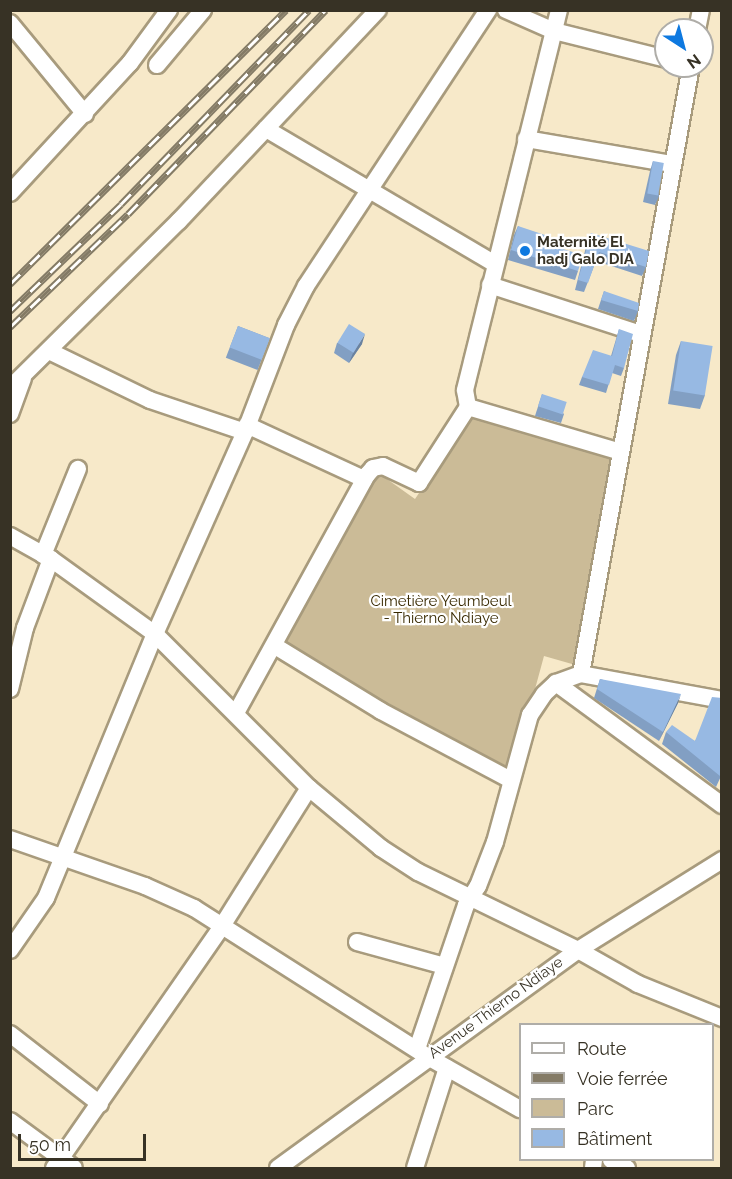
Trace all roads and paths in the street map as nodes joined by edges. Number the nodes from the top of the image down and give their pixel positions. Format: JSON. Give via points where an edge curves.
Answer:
{"nodes":[{"id":1,"x":169,"y":10,"type":"edge"},
{"id":2,"x":203,"y":10,"type":"edge"},
{"id":3,"x":378,"y":10,"type":"edge"},
{"id":4,"x":488,"y":10,"type":"edge"},
{"id":5,"x":506,"y":10,"type":"edge"},
{"id":6,"x":559,"y":10,"type":"edge"},
{"id":7,"x":10,"y":23,"type":"edge"},
{"id":8,"x":554,"y":31,"type":"junction"},
{"id":9,"x":654,"y":55,"type":"edge"},
{"id":10,"x":158,"y":65,"type":"dead end"},
{"id":11,"x":689,"y":78,"type":"edge"},
{"id":12,"x":85,"y":114,"type":"junction"},
{"id":13,"x":266,"y":129,"type":"junction"},
{"id":14,"x":526,"y":139,"type":"junction"},
{"id":15,"x":672,"y":165,"type":"junction"},
{"id":16,"x":369,"y":190,"type":"junction"},
{"id":17,"x":10,"y":193,"type":"edge"},
{"id":18,"x":495,"y":264,"type":"junction"},
{"id":19,"x":490,"y":285,"type":"junction"},
{"id":20,"x":641,"y":334,"type":"junction"},
{"id":21,"x":49,"y":351,"type":"junction"},
{"id":22,"x":24,"y":374,"type":"junction"},
{"id":23,"x":10,"y":388,"type":"edge"},
{"id":24,"x":468,"y":407,"type":"junction"},
{"id":25,"x":10,"y":414,"type":"edge"},
{"id":26,"x":246,"y":428,"type":"junction"},
{"id":27,"x":621,"y":452,"type":"junction"},
{"id":28,"x":78,"y":469,"type":"dead end"},
{"id":29,"x":364,"y":479,"type":"junction"},
{"id":30,"x":10,"y":536,"type":"edge"},
{"id":31,"x":47,"y":557,"type":"junction"},
{"id":32,"x":155,"y":634,"type":"junction"},
{"id":33,"x":275,"y":646,"type":"junction"},
{"id":34,"x":580,"y":674,"type":"junction"},
{"id":35,"x":556,"y":683,"type":"junction"},
{"id":36,"x":10,"y":689,"type":"edge"},
{"id":37,"x":722,"y":700,"type":"edge"},
{"id":38,"x":236,"y":713,"type":"junction"},
{"id":39,"x":511,"y":780,"type":"junction"},
{"id":40,"x":309,"y":788,"type":"junction"},
{"id":41,"x":722,"y":805,"type":"edge"},
{"id":42,"x":10,"y":839,"type":"edge"},
{"id":43,"x":62,"y":856,"type":"junction"},
{"id":44,"x":722,"y":860,"type":"edge"},
{"id":45,"x":472,"y":897,"type":"junction"},
{"id":46,"x":222,"y":926,"type":"junction"},
{"id":47,"x":357,"y":942,"type":"dead end"},
{"id":48,"x":578,"y":950,"type":"junction"},
{"id":49,"x":10,"y":951,"type":"edge"},
{"id":50,"x":445,"y":966,"type":"junction"},
{"id":51,"x":722,"y":1018,"type":"edge"},
{"id":52,"x":10,"y":1034,"type":"edge"},
{"id":53,"x":422,"y":1053,"type":"junction"},
{"id":54,"x":447,"y":1068,"type":"junction"},
{"id":55,"x":100,"y":1104,"type":"junction"},
{"id":56,"x":519,"y":1108,"type":"edge"},
{"id":57,"x":10,"y":1121,"type":"edge"},
{"id":58,"x":613,"y":1161,"type":"edge"},
{"id":59,"x":63,"y":1165,"type":"edge"},
{"id":60,"x":278,"y":1168,"type":"edge"},
{"id":61,"x":415,"y":1168,"type":"edge"},
{"id":62,"x":627,"y":1168,"type":"edge"}],
"edges":[{"from":1,"to":12,"type":"street"},
{"from":2,"to":10,"type":"street"},
{"from":3,"to":13,"type":"street"},
{"from":4,"to":16,"type":"street"},
{"from":5,"to":8,"type":"street"},
{"from":6,"to":8,"type":"street"},
{"from":7,"to":12,"type":"street"},
{"from":8,"to":9,"type":"street"},
{"from":8,"to":14,"type":"street"},
{"from":11,"to":15,"type":"street"},
{"from":12,"to":17,"type":"street"},
{"from":13,"to":16,"type":"street"},
{"from":13,"to":21,"type":"street"},
{"from":14,"to":15,"type":"street"},
{"from":14,"to":18,"type":"street"},
{"from":15,"to":20,"type":"street"},
{"from":16,"to":18,"type":"street"},
{"from":16,"to":26,"type":"street","via":[[306,286],[286,325]]},
{"from":18,"to":19,"type":"street"},
{"from":19,"to":20,"type":"street"},
{"from":19,"to":24,"type":"street","via":[[465,390]]},
{"from":20,"to":27,"type":"street"},
{"from":21,"to":22,"type":"street"},
{"from":21,"to":26,"type":"street","via":[[150,400]]},
{"from":22,"to":23,"type":"street"},
{"from":22,"to":25,"type":"street"},
{"from":24,"to":27,"type":"street"},
{"from":24,"to":29,"type":"street","via":[[419,483],[378,466]]},
{"from":26,"to":29,"type":"street"},
{"from":26,"to":32,"type":"street"},
{"from":27,"to":34,"type":"street"},
{"from":28,"to":31,"type":"street"},
{"from":29,"to":33,"type":"street"},
{"from":30,"to":31,"type":"street"},
{"from":31,"to":32,"type":"street"},
{"from":31,"to":36,"type":"street"},
{"from":32,"to":38,"type":"street"},
{"from":32,"to":43,"type":"street"},
{"from":33,"to":38,"type":"street"},
{"from":33,"to":39,"type":"street","via":[[381,711]]},
{"from":34,"to":35,"type":"street"},
{"from":34,"to":37,"type":"street"},
{"from":35,"to":39,"type":"street","via":[[533,709]]},
{"from":35,"to":41,"type":"street"},
{"from":38,"to":40,"type":"street"},
{"from":39,"to":45,"type":"street","via":[[495,842]]},
{"from":40,"to":45,"type":"street","via":[[381,848],[418,872]]},
{"from":40,"to":46,"type":"street"},
{"from":42,"to":43,"type":"street"},
{"from":43,"to":46,"type":"street","via":[[165,894]]},
{"from":43,"to":49,"type":"street","via":[[40,909]]},
{"from":44,"to":48,"type":"street","name":"Avenue Thierno Ndiaye"},
{"from":45,"to":48,"type":"street"},
{"from":45,"to":50,"type":"street"},
{"from":46,"to":53,"type":"street"},
{"from":46,"to":55,"type":"street"},
{"from":47,"to":50,"type":"street"},
{"from":48,"to":51,"type":"street","via":[[638,984]]},
{"from":48,"to":53,"type":"street","name":"Avenue Thierno Ndiaye"},
{"from":50,"to":53,"type":"street"},
{"from":52,"to":55,"type":"street"},
{"from":53,"to":54,"type":"street"},
{"from":53,"to":60,"type":"street","name":"Avenue Thierno Ndiaye"},
{"from":54,"to":56,"type":"street"},
{"from":54,"to":61,"type":"street"},
{"from":55,"to":59,"type":"street"},
{"from":57,"to":59,"type":"street"},
{"from":58,"to":62,"type":"street"}]}
